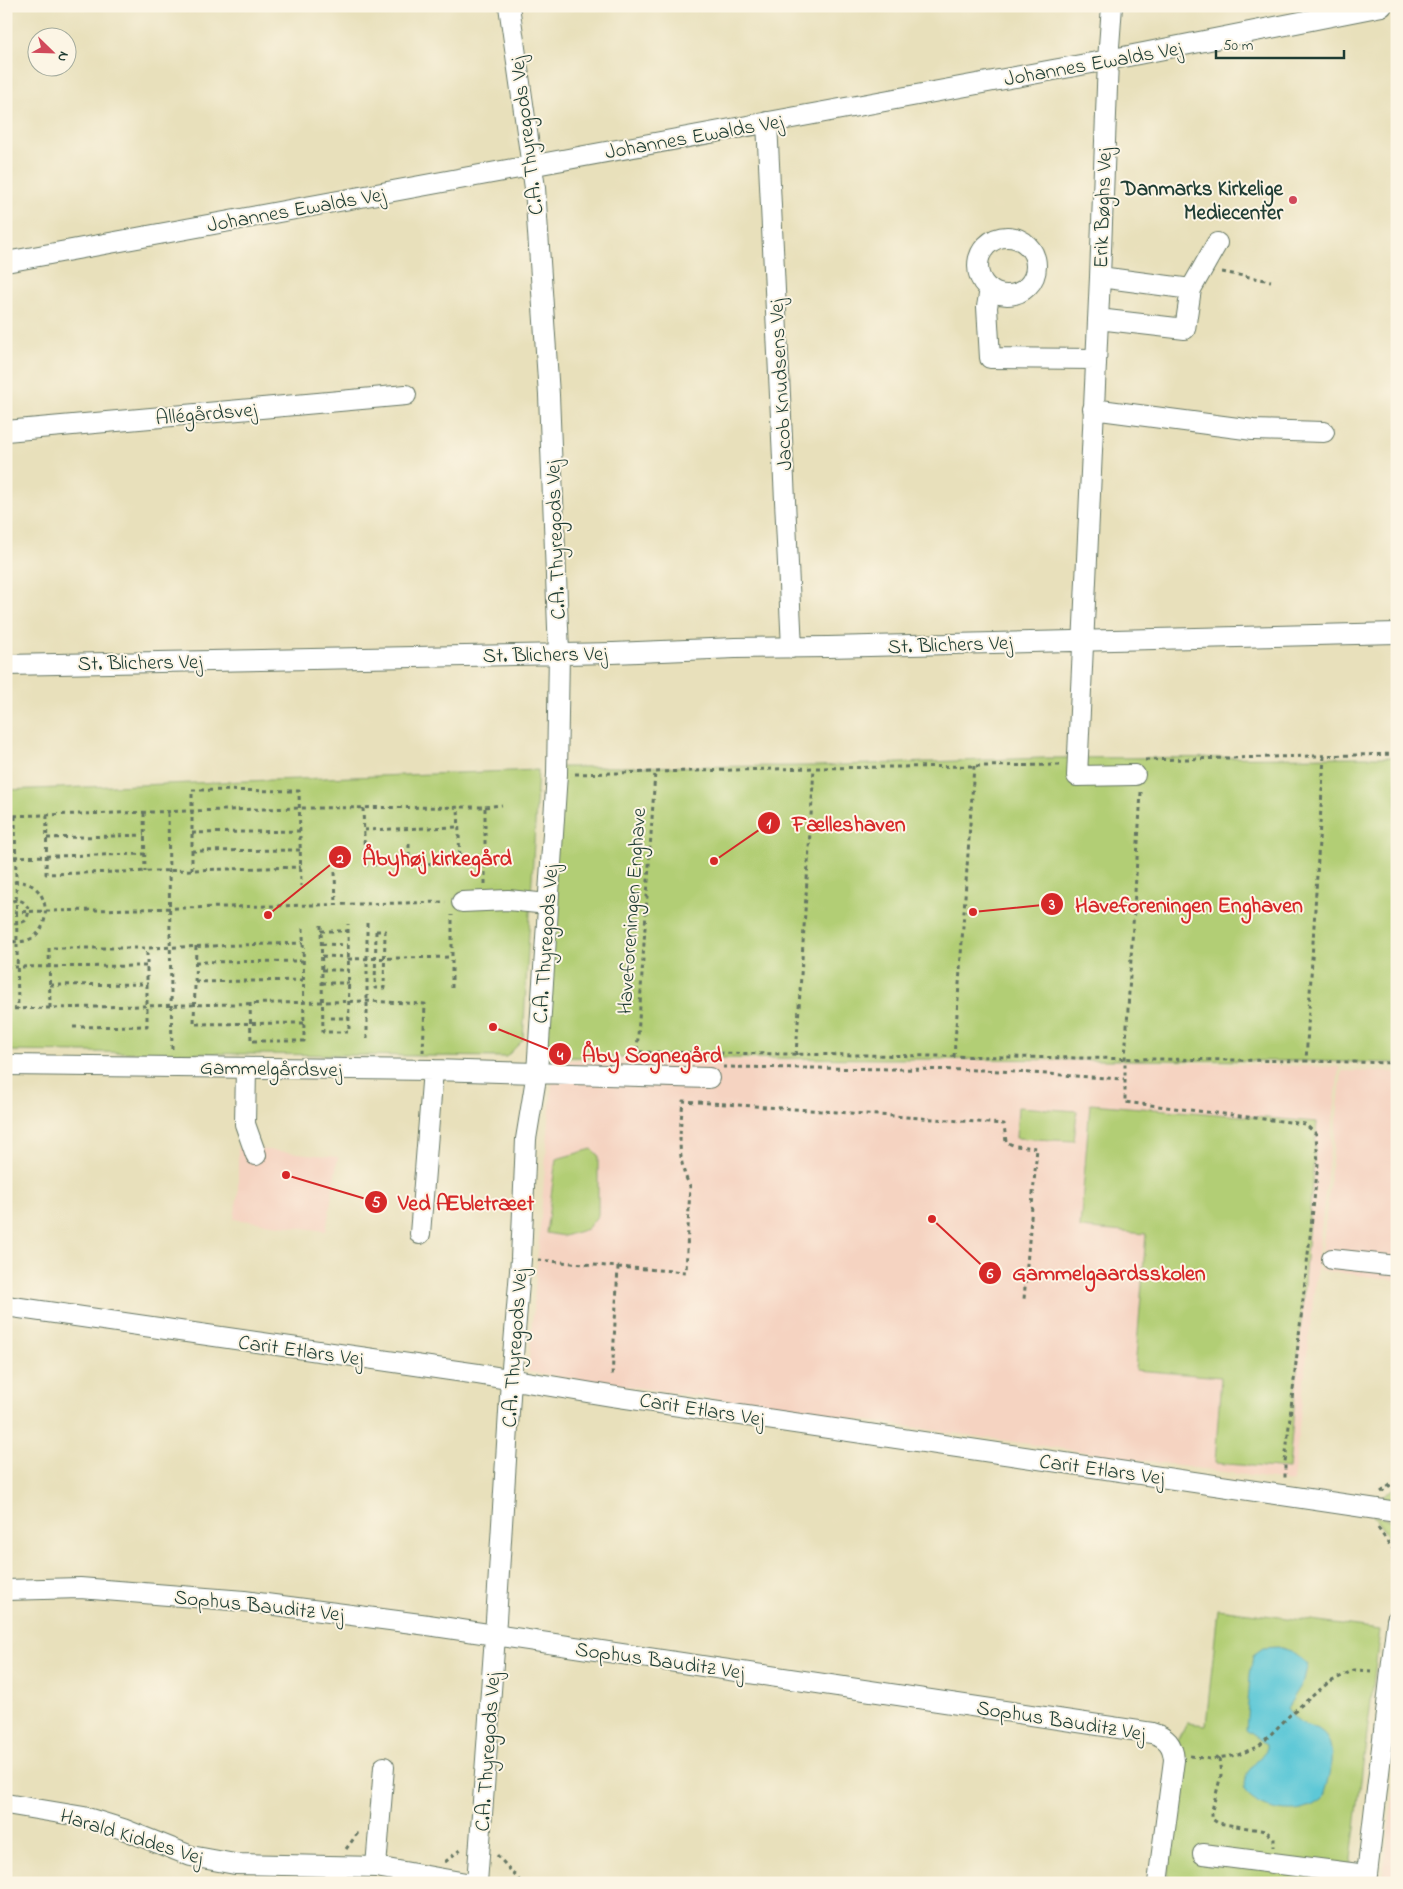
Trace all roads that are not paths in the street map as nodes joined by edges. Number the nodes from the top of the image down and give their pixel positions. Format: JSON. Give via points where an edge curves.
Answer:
{"nodes":[{"id":1,"x":509,"y":6,"type":"edge"},
{"id":2,"x":1112,"y":6,"type":"edge"},
{"id":3,"x":1382,"y":6,"type":"edge"},
{"id":4,"x":1108,"y":60,"type":"junction"},
{"id":5,"x":767,"y":122,"type":"junction"},
{"id":6,"x":532,"y":165,"type":"junction"},
{"id":7,"x":1218,"y":243,"type":"dead end"},
{"id":8,"x":6,"y":262,"type":"edge"},
{"id":9,"x":1100,"y":277,"type":"junction"},
{"id":10,"x":1191,"y":289,"type":"junction"},
{"id":11,"x":990,"y":290,"type":"dead end"},
{"id":12,"x":1098,"y":319,"type":"junction"},
{"id":13,"x":1096,"y":359,"type":"junction"},
{"id":14,"x":406,"y":396,"type":"dead end"},
{"id":15,"x":1093,"y":409,"type":"junction"},
{"id":16,"x":6,"y":431,"type":"edge"},
{"id":17,"x":1324,"y":432,"type":"dead end"},
{"id":18,"x":1397,"y":633,"type":"edge"},
{"id":19,"x":1083,"y":641,"type":"junction"},
{"id":20,"x":792,"y":648,"type":"junction"},
{"id":21,"x":559,"y":653,"type":"junction"},
{"id":22,"x":6,"y":665,"type":"edge"},
{"id":23,"x":1139,"y":775,"type":"road end"},
{"id":24,"x":457,"y":902,"type":"road end"},
{"id":25,"x":548,"y":904,"type":"junction"},
{"id":26,"x":6,"y":1064,"type":"edge"},
{"id":27,"x":246,"y":1068,"type":"junction"},
{"id":28,"x":428,"y":1070,"type":"junction"},
{"id":29,"x":537,"y":1072,"type":"junction"},
{"id":30,"x":709,"y":1078,"type":"road end"},
{"id":31,"x":256,"y":1156,"type":"dead end"},
{"id":32,"x":420,"y":1234,"type":"dead end"},
{"id":33,"x":1332,"y":1259,"type":"dead end"},
{"id":34,"x":1397,"y":1266,"type":"edge"},
{"id":35,"x":6,"y":1306,"type":"edge"},
{"id":36,"x":511,"y":1380,"type":"junction"},
{"id":37,"x":1397,"y":1512,"type":"edge"},
{"id":38,"x":6,"y":1590,"type":"edge"},
{"id":39,"x":1397,"y":1620,"type":"edge"},
{"id":40,"x":495,"y":1636,"type":"junction"},
{"id":41,"x":384,"y":1767,"type":"dead end"},
{"id":42,"x":6,"y":1804,"type":"edge"},
{"id":43,"x":1203,"y":1854,"type":"dead end"},
{"id":44,"x":376,"y":1867,"type":"junction"},
{"id":45,"x":1366,"y":1879,"type":"edge"},
{"id":46,"x":466,"y":1883,"type":"edge"},
{"id":47,"x":477,"y":1883,"type":"edge"},
{"id":48,"x":1158,"y":1883,"type":"edge"}],
"edges":[{"from":1,"to":6,"type":"street","name":"C.A. Thyregods Vej"},
{"from":2,"to":4,"type":"street","name":"Erik Bøghs Vej"},
{"from":3,"to":4,"type":"street","name":"Johannes Ewalds Vej"},
{"from":4,"to":5,"type":"street","name":"Johannes Ewalds Vej"},
{"from":4,"to":9,"type":"street","name":"Erik Bøghs Vej"},
{"from":5,"to":6,"type":"street","name":"Johannes Ewalds Vej"},
{"from":5,"to":20,"type":"street","name":"Jacob Knudsens Vej"},
{"from":6,"to":8,"type":"street","name":"Johannes Ewalds Vej"},
{"from":6,"to":21,"type":"street","name":"C.A. Thyregods Vej","via":[[549,395]]},
{"from":7,"to":10,"type":"street"},
{"from":9,"to":10,"type":"street"},
{"from":9,"to":12,"type":"street","name":"Erik Bøghs Vej"},
{"from":10,"to":12,"type":"street","via":[[1185,329]]},
{"from":11,"to":13,"type":"street","via":[[987,307],[990,358]]},
{"from":12,"to":13,"type":"street","name":"Erik Bøghs Vej"},
{"from":13,"to":15,"type":"street","name":"Erik Bøghs Vej"},
{"from":14,"to":16,"type":"street","name":"Allégårdsvej"},
{"from":15,"to":17,"type":"street","via":[[1253,430]]},
{"from":15,"to":19,"type":"street","name":"Erik Bøghs Vej"},
{"from":18,"to":19,"type":"street","name":"St. Blichers Vej"},
{"from":19,"to":20,"type":"street","name":"St. Blichers Vej"},
{"from":19,"to":23,"type":"street","via":[[1077,776]]},
{"from":20,"to":21,"type":"street","name":"St. Blichers Vej"},
{"from":21,"to":22,"type":"street","name":"St. Blichers Vej"},
{"from":21,"to":25,"type":"street","name":"C.A. Thyregods Vej","via":[[557,774]]},
{"from":24,"to":25,"type":"street","via":[[508,900]]},
{"from":25,"to":29,"type":"street","name":"C.A. Thyregods Vej"},
{"from":26,"to":27,"type":"street","name":"Gammelgårdsvej"},
{"from":27,"to":28,"type":"street","name":"Gammelgårdsvej"},
{"from":27,"to":31,"type":"street","via":[[244,1124]]},
{"from":28,"to":29,"type":"street","name":"Gammelgårdsvej"},
{"from":28,"to":32,"type":"street"},
{"from":29,"to":30,"type":"street","name":"Gammelgårdsvej"},
{"from":29,"to":36,"type":"street","name":"C.A. Thyregods Vej","via":[[526,1139]]},
{"from":33,"to":34,"type":"street"},
{"from":35,"to":36,"type":"street","name":"Carit Etlars Vej"},
{"from":36,"to":37,"type":"street","name":"Carit Etlars Vej"},
{"from":36,"to":40,"type":"street","name":"C.A. Thyregods Vej"},
{"from":38,"to":40,"type":"street","name":"Sophus Bauditz Vej","via":[[80,1588],[244,1601]]},
{"from":39,"to":45,"type":"street"},
{"from":40,"to":47,"type":"street","name":"C.A. Thyregods Vej"},
{"from":40,"to":48,"type":"street","name":"Sophus Bauditz Vej","via":[[1152,1733],[1167,1740],[1174,1754]]},
{"from":41,"to":44,"type":"street"},
{"from":42,"to":44,"type":"street","name":"Harald Kiddes Vej","via":[[84,1818],[123,1829],[191,1856],[235,1864]]},
{"from":43,"to":45,"type":"street"},
{"from":44,"to":46,"type":"street","name":"Harald Kiddes Vej"}]}
